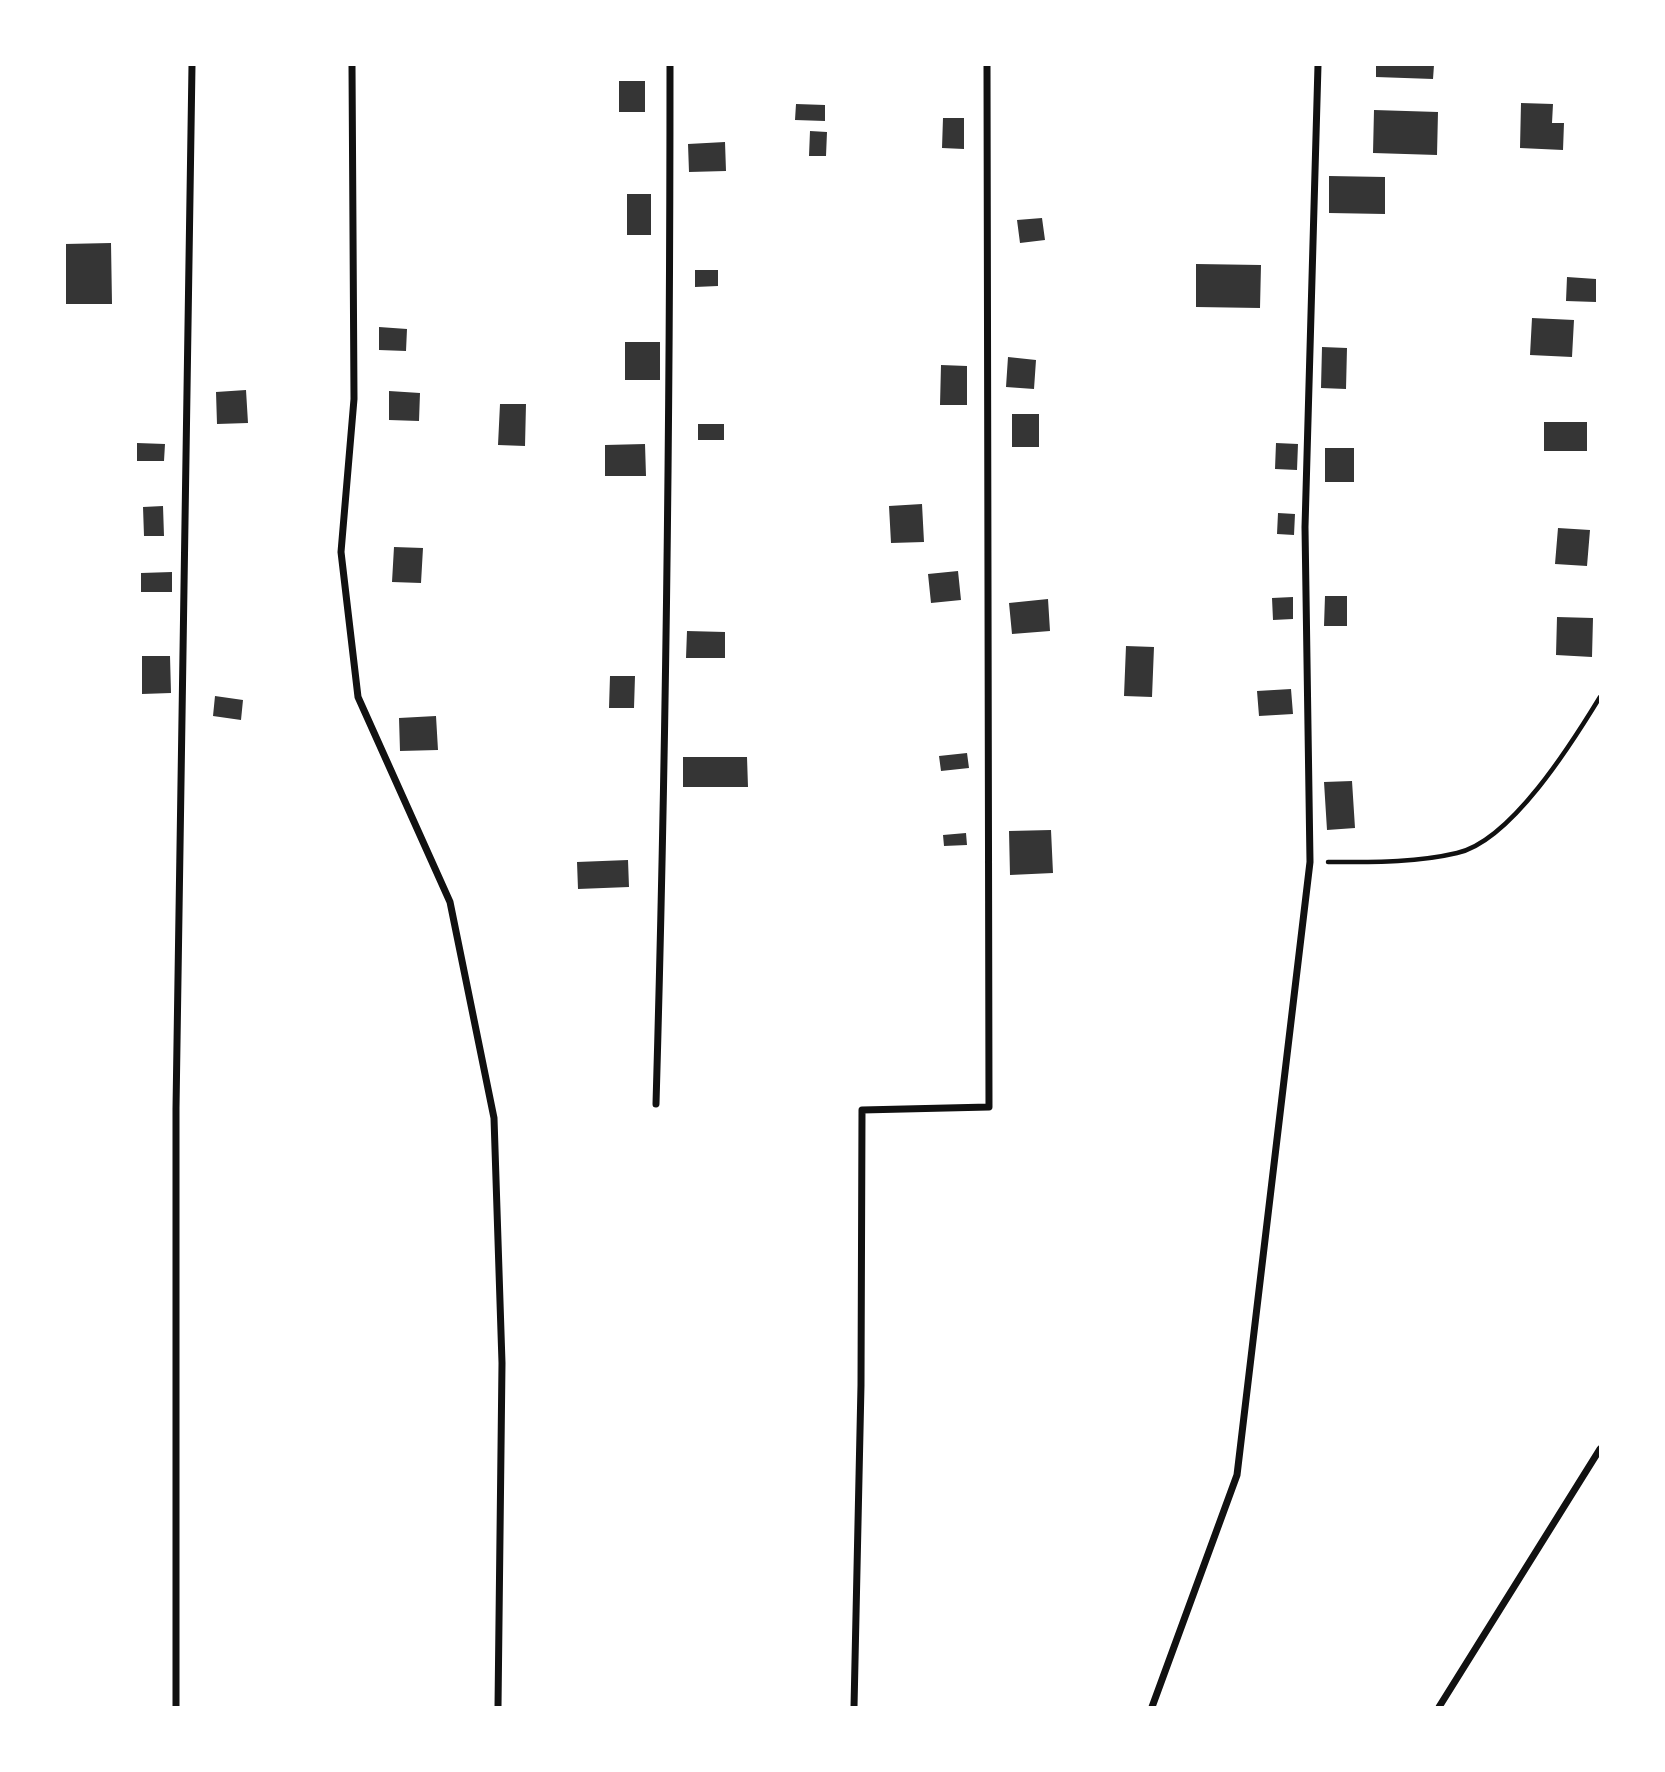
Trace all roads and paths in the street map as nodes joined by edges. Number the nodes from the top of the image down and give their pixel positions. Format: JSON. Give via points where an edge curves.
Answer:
{"nodes":[{"id":1,"x":192,"y":65,"type":"edge"},
{"id":2,"x":352,"y":65,"type":"edge"},
{"id":3,"x":670,"y":65,"type":"edge"},
{"id":4,"x":988,"y":65,"type":"edge"},
{"id":5,"x":1318,"y":65,"type":"edge"},
{"id":6,"x":1600,"y":697,"type":"edge"},
{"id":7,"x":1310,"y":862,"type":"junction"},
{"id":8,"x":656,"y":1104,"type":"dead end"},
{"id":9,"x":1600,"y":1449,"type":"edge"},
{"id":10,"x":176,"y":1707,"type":"edge"},
{"id":11,"x":498,"y":1707,"type":"edge"},
{"id":12,"x":853,"y":1707,"type":"edge"},
{"id":13,"x":1152,"y":1707,"type":"edge"},
{"id":14,"x":1439,"y":1707,"type":"edge"}],
"edges":[{"from":1,"to":10,"type":"street","via":[[176,1122]]},
{"from":2,"to":11,"type":"street","via":[[354,399],[341,552],[358,697],[450,902],[494,1118],[502,1363]]},
{"from":3,"to":8,"type":"street"},
{"from":4,"to":12,"type":"street","via":[[989,1107],[862,1110]]},
{"from":5,"to":7,"type":"street","via":[[1306,527]]},
{"from":6,"to":7,"type":"path","via":[[1526,802],[1498,830],[1459,853],[1384,862]]},
{"from":7,"to":13,"type":"street","via":[[1237,1475]]},
{"from":9,"to":14,"type":"street"}]}
